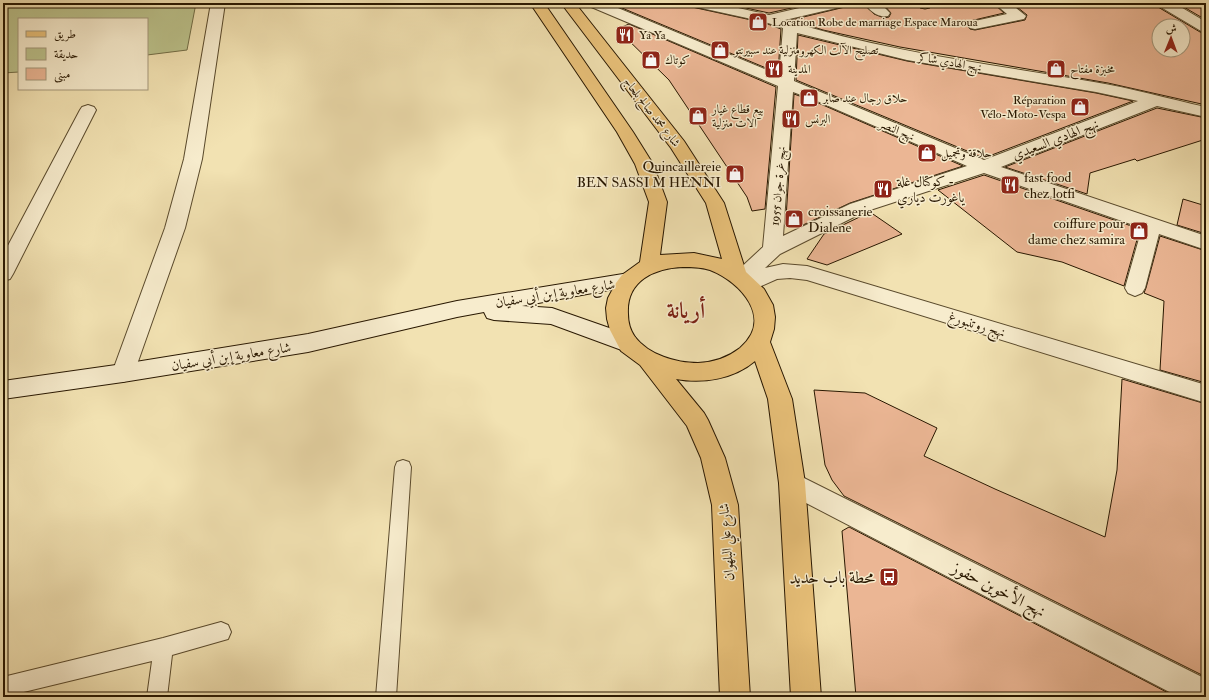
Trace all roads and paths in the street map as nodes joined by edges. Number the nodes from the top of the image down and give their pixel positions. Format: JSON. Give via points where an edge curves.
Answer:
{"nodes":[{"id":1,"x":218,"y":3,"type":"edge"},
{"id":2,"x":537,"y":3,"type":"edge"},
{"id":3,"x":568,"y":3,"type":"edge"},
{"id":4,"x":594,"y":3,"type":"edge"},
{"id":5,"x":696,"y":3,"type":"edge"},
{"id":6,"x":776,"y":3,"type":"edge"},
{"id":7,"x":840,"y":3,"type":"edge"},
{"id":8,"x":871,"y":3,"type":"edge"},
{"id":9,"x":1001,"y":3,"type":"edge"},
{"id":10,"x":1164,"y":3,"type":"edge"},
{"id":11,"x":883,"y":13,"type":"dead end"},
{"id":12,"x":789,"y":20,"type":"junction"},
{"id":13,"x":974,"y":25,"type":"dead end"},
{"id":14,"x":1206,"y":28,"type":"edge"},
{"id":15,"x":787,"y":84,"type":"junction"},
{"id":16,"x":1154,"y":101,"type":"junction"},
{"id":17,"x":88,"y":110,"type":"dead end"},
{"id":18,"x":1206,"y":112,"type":"edge"},
{"id":19,"x":984,"y":167,"type":"junction"},
{"id":20,"x":1152,"y":224,"type":"junction"},
{"id":21,"x":1206,"y":243,"type":"edge"},
{"id":22,"x":773,"y":249,"type":"junction"},
{"id":23,"x":649,"y":266,"type":"junction"},
{"id":24,"x":3,"y":274,"type":"edge"},
{"id":25,"x":743,"y":279,"type":"junction"},
{"id":26,"x":629,"y":280,"type":"junction"},
{"id":27,"x":1135,"y":288,"type":"dead end"},
{"id":28,"x":456,"y":309,"type":"junction"},
{"id":29,"x":627,"y":343,"type":"junction"},
{"id":30,"x":759,"y":343,"type":"junction"},
{"id":31,"x":648,"y":360,"type":"junction"},
{"id":32,"x":123,"y":373,"type":"junction"},
{"id":33,"x":3,"y":390,"type":"edge"},
{"id":34,"x":1206,"y":394,"type":"edge"},
{"id":35,"x":403,"y":467,"type":"dead end"},
{"id":36,"x":792,"y":483,"type":"junction"},
{"id":37,"x":221,"y":632,"type":"dead end"},
{"id":38,"x":163,"y":648,"type":"junction"},
{"id":39,"x":3,"y":687,"type":"edge"},
{"id":40,"x":1206,"y":695,"type":"edge"},
{"id":41,"x":157,"y":697,"type":"edge"},
{"id":42,"x":386,"y":697,"type":"edge"},
{"id":43,"x":735,"y":697,"type":"edge"},
{"id":44,"x":806,"y":697,"type":"edge"}],
"edges":[{"from":1,"to":32,"type":"street","via":[[193,160],[175,228]]},
{"from":2,"to":23,"type":"main road","via":[[644,164],[658,202]]},
{"from":3,"to":25,"type":"main road","name":"شارع محمد صالح بلحاج","via":[[678,145],[715,203]]},
{"from":4,"to":15,"type":"street","name":"نهج النصر"},
{"from":5,"to":12,"type":"street","name":"نهج الهادي شاكر","via":[[769,20]]},
{"from":6,"to":12,"type":"street"},
{"from":7,"to":12,"type":"street"},
{"from":8,"to":11,"type":"street"},
{"from":9,"to":13,"type":"street","via":[[1019,16]]},
{"from":10,"to":14,"type":"street"},
{"from":12,"to":15,"type":"street","name":"1955 نهج غرة جوان"},
{"from":12,"to":16,"type":"street","name":"نهج الهادي شاكر","via":[[907,55],[1096,87]]},
{"from":15,"to":19,"type":"street","name":"نهج النصر"},
{"from":15,"to":22,"type":"street","name":"1955 نهج غرة جوان"},
{"from":16,"to":18,"type":"street","name":"نهج الهادي شاكر"},
{"from":16,"to":19,"type":"street","name":"نهج الهادي السعيدي"},
{"from":17,"to":24,"type":"street"},
{"from":19,"to":20,"type":"street","name":"نهج النصر"},
{"from":19,"to":22,"type":"street","name":"نهج الهادي السعيدي","via":[[857,208]]},
{"from":20,"to":21,"type":"street","name":"نهج النصر"},
{"from":20,"to":27,"type":"street"},
{"from":22,"to":25,"type":"street","name":"نهج الهادي السعيدي"},
{"from":23,"to":25,"type":"main road","via":[[671,261],[694,260],[717,265]]},
{"from":23,"to":26,"type":"main road"},
{"from":25,"to":30,"type":"main road","via":[[762,302],[765,325]]},
{"from":25,"to":34,"type":"street","name":"نهج روتنبورغ","via":[[775,271],[808,273]]},
{"from":26,"to":28,"type":"street","name":"شارع معاوية إبن أبي سفيان"},
{"from":26,"to":29,"type":"main road","via":[[617,299],[616,321]]},
{"from":28,"to":29,"type":"street","name":"شارع معاوية إبن أبي سفيان","via":[[552,316]]},
{"from":28,"to":32,"type":"street","name":"شارع معاوية إبن أبي سفيان","via":[[308,344]]},
{"from":29,"to":31,"type":"main road"},
{"from":30,"to":31,"type":"main road","via":[[744,358],[723,368],[698,372],[672,369]]},
{"from":30,"to":36,"type":"main road","via":[[780,399]]},
{"from":31,"to":43,"type":"main road","name":"شارع علي البلهوان","via":[[696,420],[713,458],[725,505]]},
{"from":32,"to":33,"type":"street","name":"شارع معاوية إبن أبي سفيان"},
{"from":35,"to":42,"type":"lane"},
{"from":36,"to":40,"type":"street","name":"نهج الأخوين حفوز"},
{"from":36,"to":44,"type":"main road"},
{"from":37,"to":38,"type":"lane"},
{"from":38,"to":39,"type":"lane"},
{"from":38,"to":41,"type":"lane"}]}
